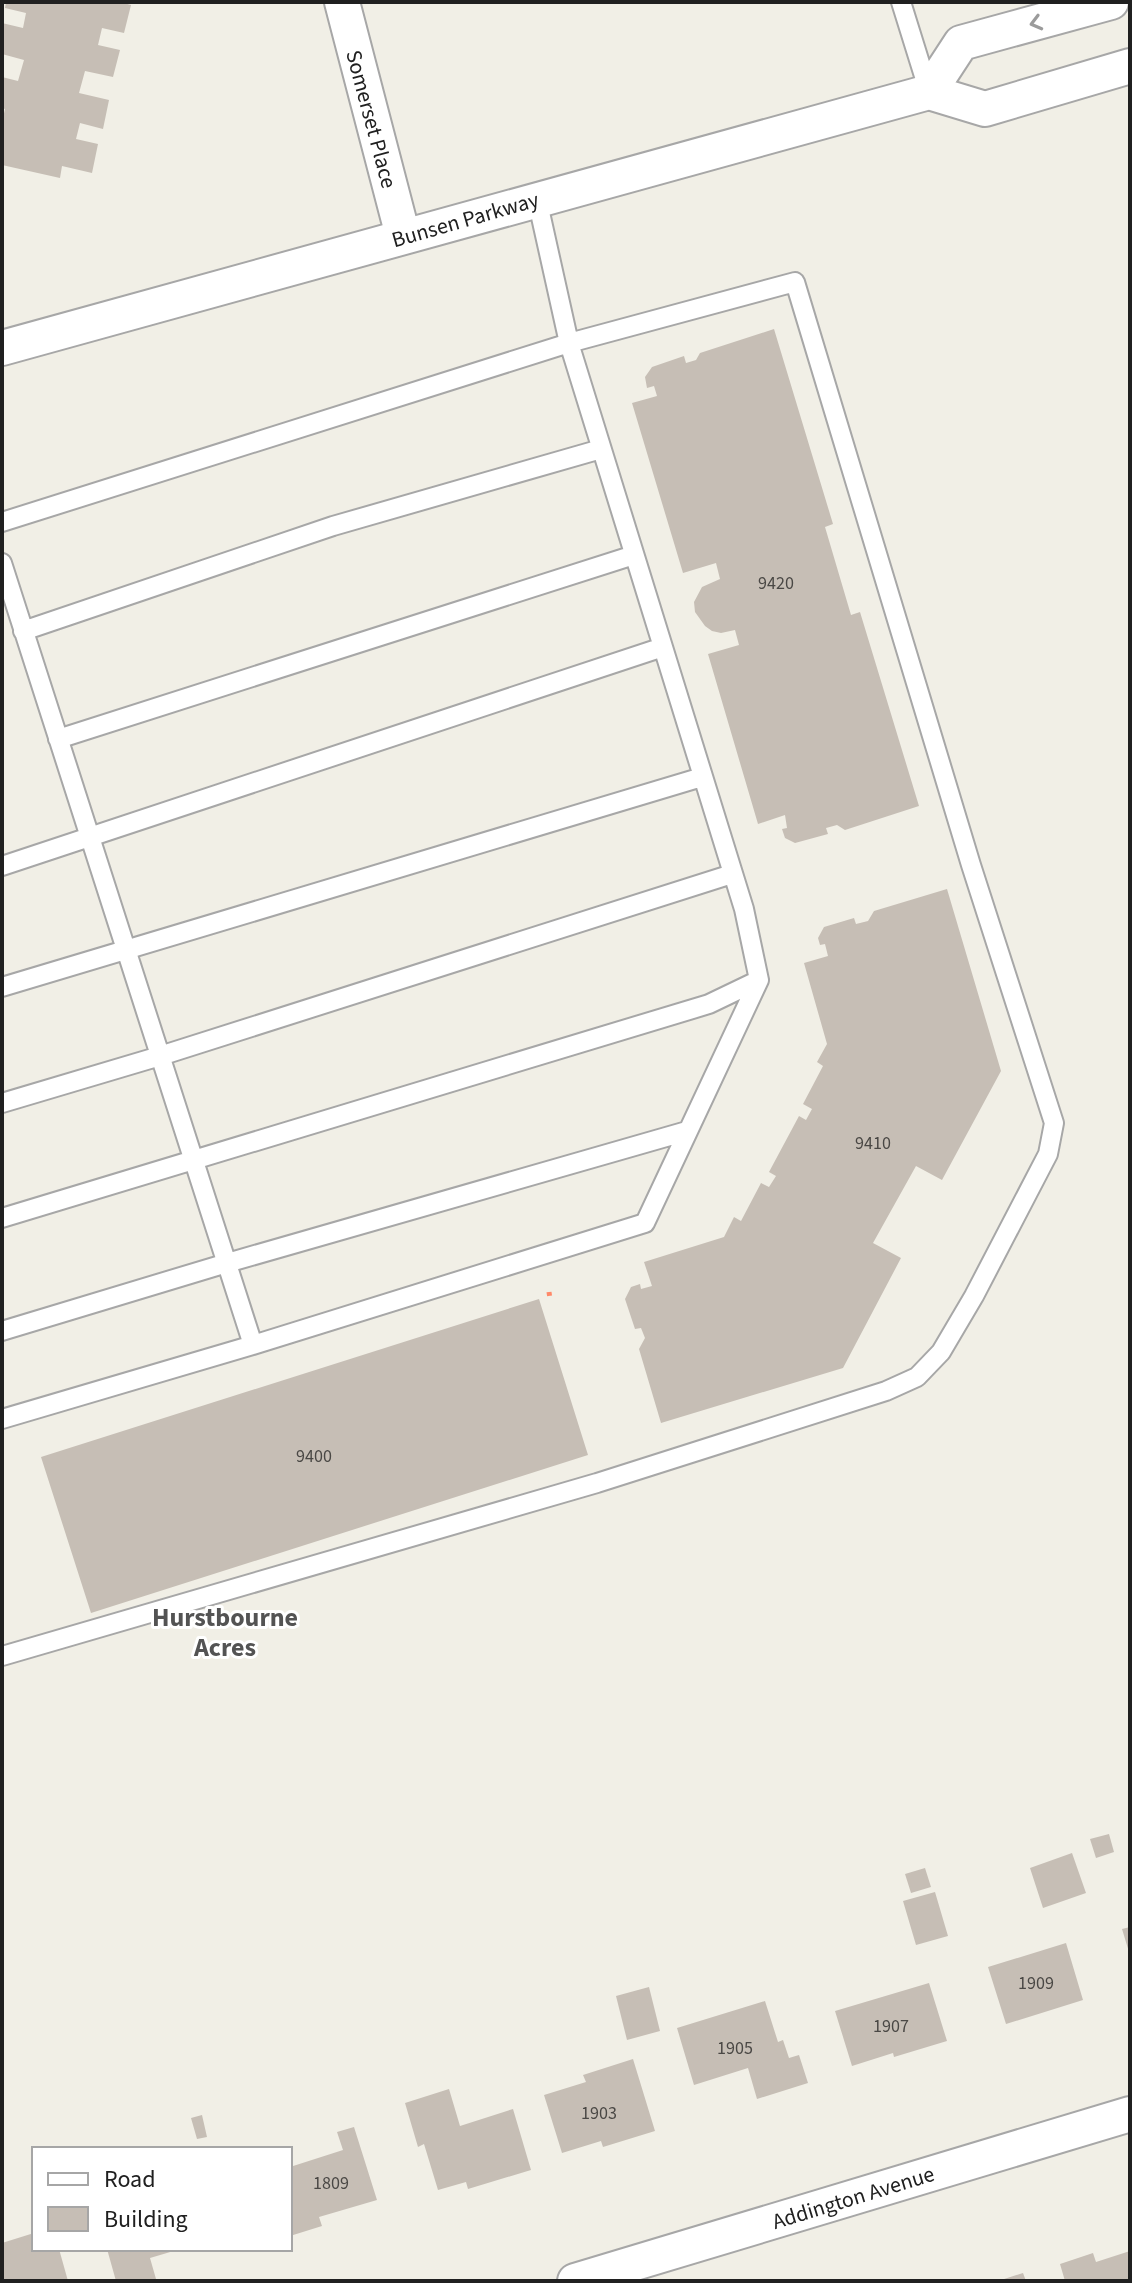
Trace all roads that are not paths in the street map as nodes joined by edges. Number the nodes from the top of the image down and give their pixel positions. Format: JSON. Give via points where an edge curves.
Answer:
{"nodes":[{"id":1,"x":342,"y":2,"type":"edge"},
{"id":2,"x":901,"y":2,"type":"edge"},
{"id":3,"x":1111,"y":2,"type":"edge"},
{"id":4,"x":1130,"y":66,"type":"edge"},
{"id":5,"x":929,"y":92,"type":"junction"},
{"id":6,"x":537,"y":199,"type":"junction"},
{"id":7,"x":403,"y":236,"type":"junction"},
{"id":8,"x":569,"y":343,"type":"junction"},
{"id":9,"x":2,"y":348,"type":"edge"},
{"id":10,"x":601,"y":449,"type":"junction"},
{"id":11,"x":2,"y":522,"type":"edge"},
{"id":12,"x":634,"y":555,"type":"junction"},
{"id":13,"x":2,"y":563,"type":"edge"},
{"id":14,"x":23,"y":631,"type":"junction"},
{"id":15,"x":663,"y":647,"type":"junction"},
{"id":16,"x":58,"y":739,"type":"junction"},
{"id":17,"x":702,"y":777,"type":"junction"},
{"id":18,"x":90,"y":837,"type":"junction"},
{"id":19,"x":2,"y":866,"type":"edge"},
{"id":20,"x":732,"y":874,"type":"junction"},
{"id":21,"x":126,"y":949,"type":"junction"},
{"id":22,"x":759,"y":980,"type":"junction"},
{"id":23,"x":2,"y":987,"type":"edge"},
{"id":24,"x":160,"y":1056,"type":"junction"},
{"id":25,"x":2,"y":1103,"type":"edge"},
{"id":26,"x":687,"y":1131,"type":"junction"},
{"id":27,"x":193,"y":1160,"type":"junction"},
{"id":28,"x":2,"y":1218,"type":"edge"},
{"id":29,"x":227,"y":1263,"type":"junction"},
{"id":30,"x":2,"y":1331,"type":"edge"},
{"id":31,"x":253,"y":1345,"type":"junction"},
{"id":32,"x":2,"y":1419,"type":"edge"},
{"id":33,"x":3,"y":1654,"type":"edge"},
{"id":34,"x":1130,"y":2114,"type":"edge"},
{"id":35,"x":575,"y":2281,"type":"edge"}],
"edges":[{"from":1,"to":7,"type":"street","name":"Somerset Place"},
{"from":2,"to":5,"type":"lane"},
{"from":3,"to":5,"type":"street","one_way":true,"via":[[961,43]]},
{"from":4,"to":5,"type":"street","via":[[985,109]]},
{"from":5,"to":6,"type":"street","name":"Bunsen Parkway"},
{"from":6,"to":7,"type":"street","name":"Bunsen Parkway"},
{"from":6,"to":8,"type":"lane"},
{"from":7,"to":9,"type":"street","name":"Bunsen Parkway"},
{"from":8,"to":10,"type":"lane"},
{"from":8,"to":11,"type":"lane"},
{"from":8,"to":33,"type":"lane","via":[[795,282],[1054,1123],[1048,1154],[948,1341],[917,1377],[597,1483]]},
{"from":10,"to":12,"type":"lane"},
{"from":10,"to":14,"type":"lane","via":[[333,526]]},
{"from":12,"to":15,"type":"lane"},
{"from":12,"to":16,"type":"lane"},
{"from":13,"to":14,"type":"lane"},
{"from":14,"to":16,"type":"lane"},
{"from":15,"to":17,"type":"lane"},
{"from":15,"to":18,"type":"lane"},
{"from":16,"to":18,"type":"lane"},
{"from":17,"to":20,"type":"lane"},
{"from":17,"to":21,"type":"lane"},
{"from":18,"to":19,"type":"lane"},
{"from":18,"to":21,"type":"lane"},
{"from":20,"to":22,"type":"lane"},
{"from":20,"to":24,"type":"lane"},
{"from":21,"to":23,"type":"lane"},
{"from":21,"to":24,"type":"lane"},
{"from":22,"to":26,"type":"lane"},
{"from":22,"to":27,"type":"lane","via":[[709,1004]]},
{"from":24,"to":25,"type":"lane"},
{"from":24,"to":27,"type":"lane"},
{"from":26,"to":29,"type":"lane"},
{"from":26,"to":31,"type":"lane","via":[[645,1223]]},
{"from":27,"to":28,"type":"lane"},
{"from":27,"to":29,"type":"lane"},
{"from":29,"to":30,"type":"lane"},
{"from":29,"to":31,"type":"lane"},
{"from":31,"to":32,"type":"lane"},
{"from":34,"to":35,"type":"street","name":"Addington Avenue"}]}
